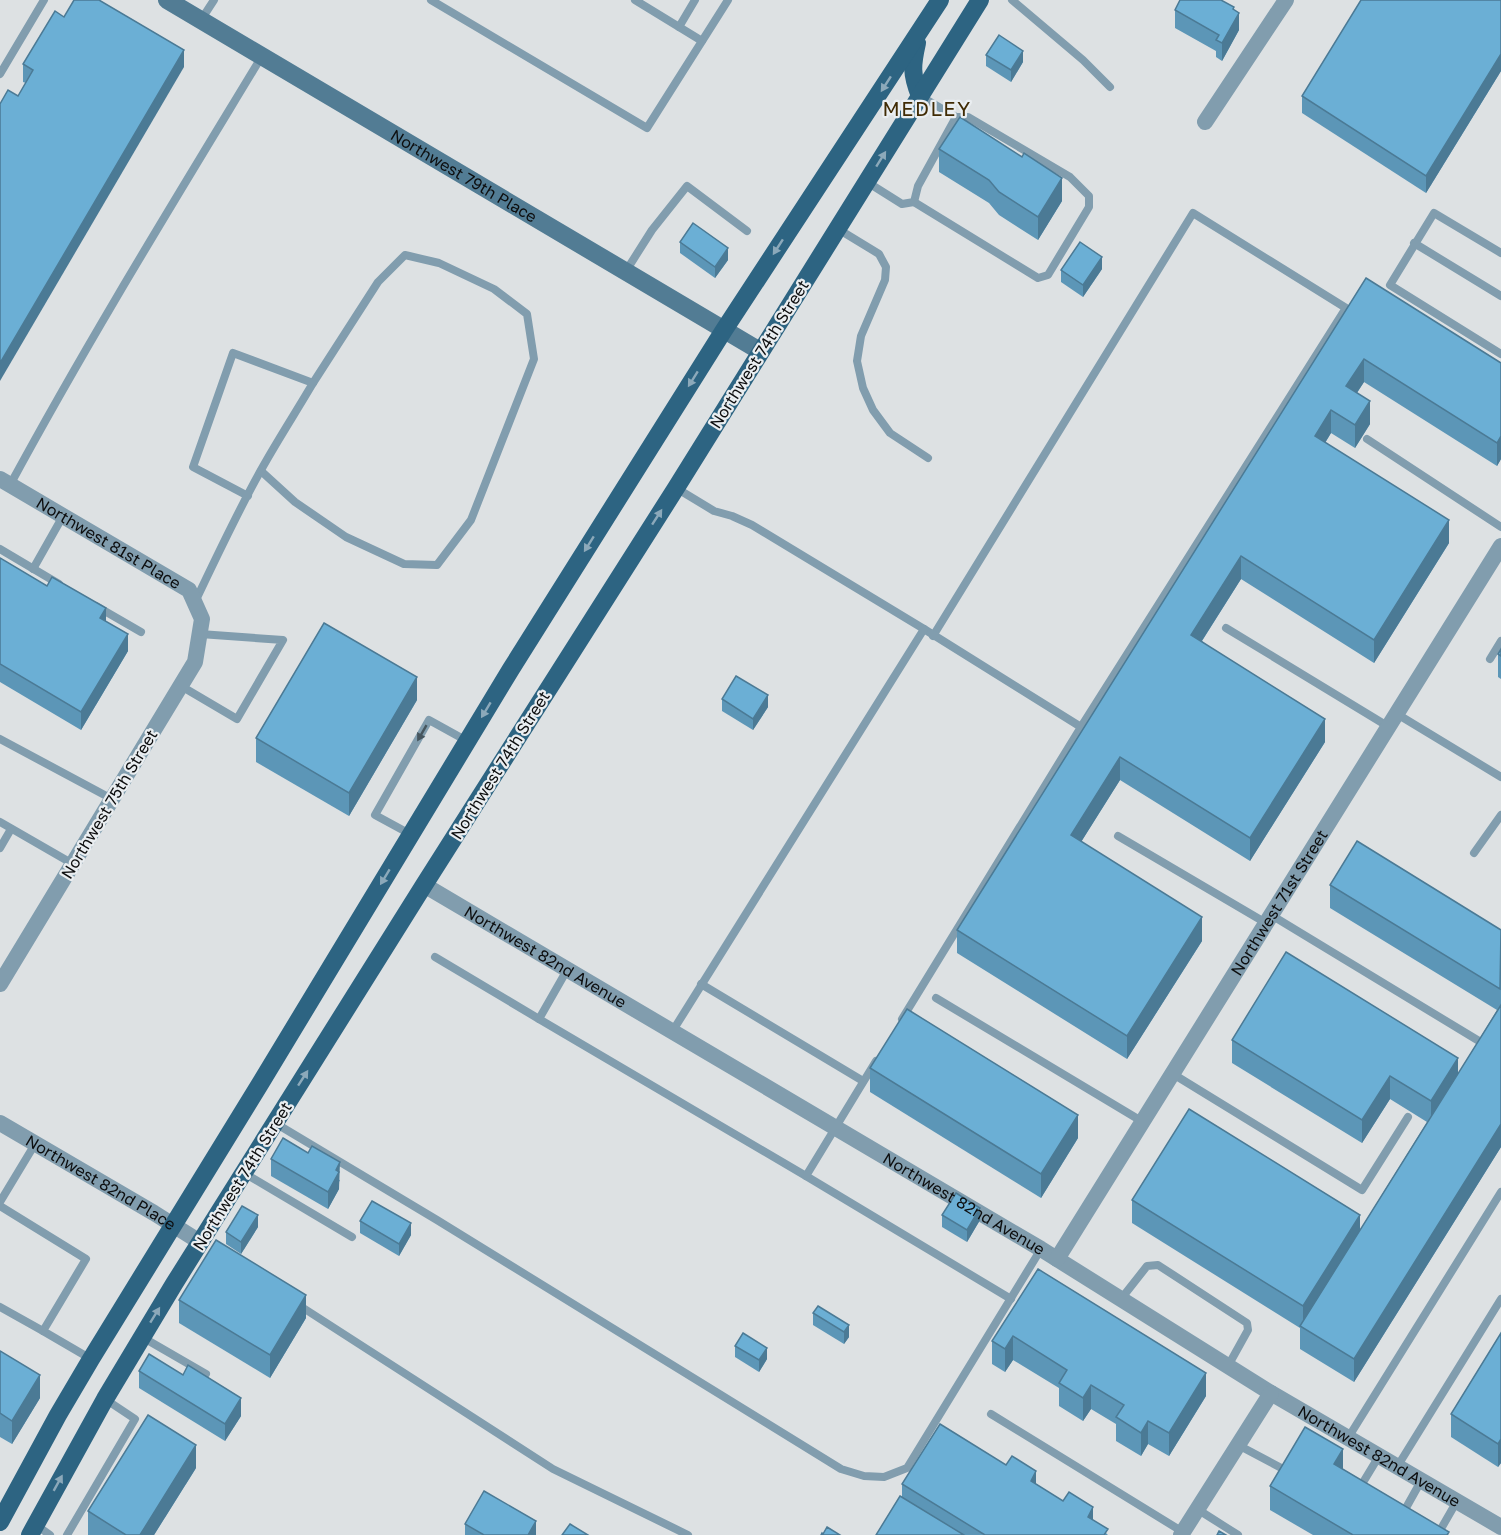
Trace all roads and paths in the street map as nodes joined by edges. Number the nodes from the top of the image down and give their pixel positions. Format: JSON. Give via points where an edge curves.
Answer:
{"nodes":[{"id":1,"x":44,"y":0,"type":"edge"},
{"id":2,"x":167,"y":0,"type":"edge"},
{"id":3,"x":213,"y":0,"type":"edge"},
{"id":4,"x":431,"y":0,"type":"edge"},
{"id":5,"x":635,"y":0,"type":"edge"},
{"id":6,"x":695,"y":0,"type":"edge"},
{"id":7,"x":728,"y":0,"type":"edge"},
{"id":8,"x":940,"y":0,"type":"edge"},
{"id":9,"x":980,"y":0,"type":"edge"},
{"id":10,"x":1012,"y":0,"type":"edge"},
{"id":11,"x":1286,"y":0,"type":"edge"},
{"id":12,"x":201,"y":20,"type":"junction"},
{"id":13,"x":679,"y":27,"type":"junction"},
{"id":14,"x":920,"y":32,"type":"junction"},
{"id":15,"x":702,"y":41,"type":"junction"},
{"id":16,"x":262,"y":56,"type":"junction"},
{"id":17,"x":0,"y":74,"type":"edge"},
{"id":18,"x":1110,"y":87,"type":"dead end"},
{"id":19,"x":920,"y":96,"type":"junction"},
{"id":20,"x":956,"y":117,"type":"junction"},
{"id":21,"x":1206,"y":122,"type":"dead end"},
{"id":22,"x":866,"y":182,"type":"junction"},
{"id":23,"x":914,"y":202,"type":"junction"},
{"id":24,"x":838,"y":229,"type":"junction"},
{"id":25,"x":747,"y":231,"type":"dead end"},
{"id":26,"x":1414,"y":243,"type":"junction"},
{"id":27,"x":1501,"y":253,"type":"edge"},
{"id":28,"x":626,"y":271,"type":"junction"},
{"id":29,"x":1501,"y":296,"type":"edge"},
{"id":30,"x":724,"y":330,"type":"junction"},
{"id":31,"x":760,"y":351,"type":"junction"},
{"id":32,"x":1501,"y":354,"type":"edge"},
{"id":33,"x":313,"y":383,"type":"junction"},
{"id":34,"x":1367,"y":439,"type":"dead end"},
{"id":35,"x":928,"y":458,"type":"dead end"},
{"id":36,"x":261,"y":471,"type":"junction"},
{"id":37,"x":5,"y":482,"type":"edge"},
{"id":38,"x":676,"y":488,"type":"junction"},
{"id":39,"x":248,"y":496,"type":"junction"},
{"id":40,"x":63,"y":516,"type":"junction"},
{"id":41,"x":1501,"y":527,"type":"edge"},
{"id":42,"x":1501,"y":546,"type":"edge"},
{"id":43,"x":0,"y":549,"type":"edge"},
{"id":44,"x":33,"y":569,"type":"junction"},
{"id":45,"x":62,"y":586,"type":"edge"},
{"id":46,"x":92,"y":603,"type":"edge"},
{"id":47,"x":195,"y":603,"type":"junction"},
{"id":48,"x":201,"y":626,"type":"junction"},
{"id":49,"x":1226,"y":628,"type":"dead end"},
{"id":50,"x":924,"y":630,"type":"junction"},
{"id":51,"x":141,"y":632,"type":"dead end"},
{"id":52,"x":933,"y":636,"type":"junction"},
{"id":53,"x":1501,"y":641,"type":"edge"},
{"id":54,"x":1490,"y":659,"type":"dead end"},
{"id":55,"x":181,"y":686,"type":"junction"},
{"id":56,"x":1393,"y":721,"type":"junction"},
{"id":57,"x":1081,"y":727,"type":"junction"},
{"id":58,"x":0,"y":739,"type":"edge"},
{"id":59,"x":467,"y":741,"type":"junction"},
{"id":60,"x":1501,"y":777,"type":"edge"},
{"id":61,"x":112,"y":799,"type":"junction"},
{"id":62,"x":1501,"y":815,"type":"edge"},
{"id":63,"x":0,"y":822,"type":"edge"},
{"id":64,"x":11,"y":829,"type":"junction"},
{"id":65,"x":410,"y":834,"type":"junction"},
{"id":66,"x":1118,"y":836,"type":"dead end"},
{"id":67,"x":0,"y":848,"type":"edge"},
{"id":68,"x":1474,"y":853,"type":"dead end"},
{"id":69,"x":73,"y":864,"type":"junction"},
{"id":70,"x":424,"y":885,"type":"junction"},
{"id":71,"x":1269,"y":919,"type":"junction"},
{"id":72,"x":435,"y":957,"type":"dead end"},
{"id":73,"x":567,"y":970,"type":"junction"},
{"id":74,"x":0,"y":984,"type":"edge"},
{"id":75,"x":701,"y":984,"type":"junction"},
{"id":76,"x":936,"y":998,"type":"dead end"},
{"id":77,"x":539,"y":1019,"type":"junction"},
{"id":78,"x":894,"y":1030,"type":"edge"},
{"id":79,"x":672,"y":1032,"type":"junction"},
{"id":80,"x":1479,"y":1041,"type":"edge"},
{"id":81,"x":882,"y":1050,"type":"edge"},
{"id":82,"x":1173,"y":1074,"type":"junction"},
{"id":83,"x":863,"y":1081,"type":"junction"},
{"id":84,"x":1408,"y":1116,"type":"dead end"},
{"id":85,"x":1143,"y":1122,"type":"junction"},
{"id":86,"x":0,"y":1123,"type":"edge"},
{"id":87,"x":275,"y":1123,"type":"junction"},
{"id":88,"x":836,"y":1128,"type":"junction"},
{"id":89,"x":34,"y":1144,"type":"junction"},
{"id":90,"x":243,"y":1173,"type":"junction"},
{"id":91,"x":806,"y":1176,"type":"junction"},
{"id":92,"x":1501,"y":1192,"type":"edge"},
{"id":93,"x":0,"y":1204,"type":"edge"},
{"id":94,"x":173,"y":1225,"type":"junction"},
{"id":95,"x":352,"y":1237,"type":"dead end"},
{"id":96,"x":204,"y":1245,"type":"junction"},
{"id":97,"x":1041,"y":1249,"type":"junction"},
{"id":98,"x":1057,"y":1259,"type":"junction"},
{"id":99,"x":286,"y":1297,"type":"edge"},
{"id":100,"x":1011,"y":1299,"type":"junction"},
{"id":101,"x":1121,"y":1299,"type":"junction"},
{"id":102,"x":1501,"y":1299,"type":"edge"},
{"id":103,"x":0,"y":1307,"type":"edge"},
{"id":104,"x":43,"y":1331,"type":"junction"},
{"id":105,"x":142,"y":1336,"type":"junction"},
{"id":106,"x":91,"y":1359,"type":"junction"},
{"id":107,"x":1228,"y":1366,"type":"junction"},
{"id":108,"x":206,"y":1374,"type":"edge"},
{"id":109,"x":1270,"y":1393,"type":"junction"},
{"id":110,"x":105,"y":1399,"type":"junction"},
{"id":111,"x":991,"y":1414,"type":"dead end"},
{"id":112,"x":1348,"y":1438,"type":"junction"},
{"id":113,"x":1238,"y":1445,"type":"junction"},
{"id":114,"x":1379,"y":1456,"type":"junction"},
{"id":115,"x":1397,"y":1467,"type":"junction"},
{"id":116,"x":1285,"y":1470,"type":"edge"},
{"id":117,"x":1421,"y":1481,"type":"junction"},
{"id":118,"x":1358,"y":1491,"type":"edge"},
{"id":119,"x":1457,"y":1502,"type":"junction"},
{"id":120,"x":1197,"y":1509,"type":"junction"},
{"id":121,"x":1411,"y":1520,"type":"edge"},
{"id":122,"x":0,"y":1522,"type":"edge"},
{"id":123,"x":1501,"y":1527,"type":"edge"},
{"id":124,"x":1429,"y":1529,"type":"edge"},
{"id":125,"x":39,"y":1531,"type":"edge"},
{"id":126,"x":1182,"y":1533,"type":"edge"},
{"id":127,"x":67,"y":1535,"type":"edge"},
{"id":128,"x":688,"y":1535,"type":"edge"},
{"id":129,"x":1238,"y":1535,"type":"edge"}],
"edges":[{"from":1,"to":17,"type":"lane"},
{"from":2,"to":12,"type":"main road","name":"Northwest 79th Place"},
{"from":3,"to":12,"type":"lane"},
{"from":4,"to":15,"type":"lane","via":[[647,128]]},
{"from":5,"to":13,"type":"lane"},
{"from":6,"to":13,"type":"lane"},
{"from":7,"to":15,"type":"lane"},
{"from":8,"to":14,"type":"main road","name":"Northwest 74th Street"},
{"from":9,"to":19,"type":"main road","name":"Northwest 74th Street"},
{"from":10,"to":18,"type":"lane"},
{"from":11,"to":21,"type":"street"},
{"from":12,"to":16,"type":"main road","name":"Northwest 79th Place"},
{"from":13,"to":15,"type":"lane"},
{"from":14,"to":19,"type":"main road","via":[[912,64]]},
{"from":14,"to":30,"type":"main road","name":"Northwest 74th Street","one_way":true},
{"from":16,"to":28,"type":"main road","name":"Northwest 79th Place"},
{"from":16,"to":37,"type":"lane"},
{"from":19,"to":20,"type":"lane"},
{"from":22,"to":19,"type":"main road","name":"Northwest 74th Street","one_way":true},
{"from":20,"to":23,"type":"lane","via":[[918,186]]},
{"from":20,"to":23,"type":"lane","via":[[968,117],[1070,177],[1089,196],[1089,207],[1048,275],[1038,278]]},
{"from":22,"to":23,"type":"lane","via":[[902,204]]},
{"from":22,"to":24,"type":"main road","name":"Northwest 74th Street"},
{"from":24,"to":31,"type":"main road","name":"Northwest 74th Street"},
{"from":24,"to":35,"type":"lane","via":[[879,254],[886,267],[885,280],[861,336],[857,361],[863,388],[890,433]]},
{"from":25,"to":28,"type":"lane","via":[[687,186],[651,230]]},
{"from":26,"to":27,"type":"lane","via":[[1434,213]]},
{"from":26,"to":29,"type":"lane"},
{"from":26,"to":32,"type":"lane","via":[[1390,285]]},
{"from":28,"to":30,"type":"main road","name":"Northwest 79th Place"},
{"from":30,"to":31,"type":"main road","name":"Northwest 79th Place"},
{"from":30,"to":59,"type":"main road","name":"Northwest 74th Street","one_way":true},
{"from":31,"to":38,"type":"main road","name":"Northwest 74th Street"},
{"from":33,"to":36,"type":"lane"},
{"from":33,"to":36,"type":"lane","via":[[378,282],[405,255],[439,263],[494,289],[527,314],[534,359],[471,520],[437,566],[404,564],[346,537],[295,502]]},
{"from":33,"to":39,"type":"lane","via":[[233,353],[193,467]]},
{"from":34,"to":41,"type":"lane"},
{"from":36,"to":39,"type":"lane"},
{"from":37,"to":40,"type":"street","name":"Northwest 81st Place"},
{"from":38,"to":50,"type":"lane","via":[[714,511],[752,525]]},
{"from":70,"to":38,"type":"main road","name":"Northwest 74th Street","one_way":true},
{"from":39,"to":47,"type":"lane"},
{"from":40,"to":44,"type":"lane"},
{"from":40,"to":47,"type":"street","name":"Northwest 81st Place","via":[[189,590]]},
{"from":42,"to":56,"type":"street","name":"Northwest 71st Street"},
{"from":43,"to":44,"type":"lane"},
{"from":44,"to":45,"type":"lane"},
{"from":46,"to":51,"type":"lane"},
{"from":47,"to":48,"type":"street","name":"Northwest 81st Place"},
{"from":48,"to":55,"type":"street","name":"Northwest 75th Street","via":[[195,662]]},
{"from":48,"to":55,"type":"lane","via":[[283,640],[237,719]]},
{"from":49,"to":56,"type":"lane"},
{"from":50,"to":52,"type":"lane"},
{"from":50,"to":75,"type":"lane"},
{"from":52,"to":57,"type":"lane"},
{"from":52,"to":57,"type":"lane","via":[[1193,213],[1346,308]]},
{"from":53,"to":54,"type":"lane"},
{"from":55,"to":61,"type":"street","name":"Northwest 75th Street"},
{"from":56,"to":60,"type":"lane"},
{"from":56,"to":71,"type":"street","name":"Northwest 71st Street"},
{"from":57,"to":78,"type":"lane"},
{"from":58,"to":61,"type":"lane"},
{"from":59,"to":65,"type":"main road","name":"Northwest 74th Street"},
{"from":59,"to":65,"type":"lane","one_way":true,"via":[[429,720],[375,814]]},
{"from":61,"to":69,"type":"street","name":"Northwest 75th Street"},
{"from":62,"to":68,"type":"lane"},
{"from":63,"to":64,"type":"lane"},
{"from":64,"to":67,"type":"lane"},
{"from":64,"to":69,"type":"lane"},
{"from":65,"to":94,"type":"main road","name":"Northwest 74th Street","one_way":true},
{"from":66,"to":71,"type":"lane"},
{"from":69,"to":74,"type":"street","name":"Northwest 75th Street"},
{"from":70,"to":73,"type":"street","name":"Northwest 82nd Avenue"},
{"from":87,"to":70,"type":"main road","name":"Northwest 74th Street","one_way":true},
{"from":71,"to":80,"type":"lane"},
{"from":71,"to":82,"type":"street","name":"Northwest 71st Street"},
{"from":72,"to":77,"type":"lane"},
{"from":73,"to":77,"type":"lane"},
{"from":73,"to":79,"type":"street","name":"Northwest 82nd Avenue"},
{"from":75,"to":79,"type":"lane"},
{"from":75,"to":83,"type":"lane"},
{"from":76,"to":85,"type":"lane"},
{"from":77,"to":91,"type":"lane"},
{"from":79,"to":88,"type":"street","name":"Northwest 82nd Avenue"},
{"from":81,"to":83,"type":"lane"},
{"from":82,"to":84,"type":"lane","via":[[1362,1190]]},
{"from":82,"to":85,"type":"street","name":"Northwest 71st Street"},
{"from":83,"to":88,"type":"lane"},
{"from":85,"to":98,"type":"street","name":"Northwest 71st Street"},
{"from":86,"to":89,"type":"street","name":"Northwest 82nd Place"},
{"from":87,"to":90,"type":"main road","name":"Northwest 74th Street"},
{"from":87,"to":100,"type":"lane","via":[[841,1469],[864,1476],[884,1477],[908,1468]]},
{"from":88,"to":91,"type":"lane"},
{"from":88,"to":97,"type":"street","name":"Northwest 82nd Avenue"},
{"from":89,"to":93,"type":"lane"},
{"from":89,"to":94,"type":"street","name":"Northwest 82nd Place"},
{"from":90,"to":95,"type":"lane"},
{"from":90,"to":96,"type":"main road","name":"Northwest 74th Street"},
{"from":91,"to":100,"type":"lane"},
{"from":92,"to":112,"type":"lane"},
{"from":93,"to":104,"type":"lane","via":[[86,1258]]},
{"from":94,"to":96,"type":"street","name":"Northwest 82nd Place"},
{"from":94,"to":106,"type":"main road","name":"Northwest 74th Street"},
{"from":105,"to":96,"type":"main road","name":"Northwest 74th Street","one_way":true},
{"from":97,"to":98,"type":"street","name":"Northwest 82nd Avenue"},
{"from":97,"to":100,"type":"lane"},
{"from":98,"to":101,"type":"street","name":"Northwest 82nd Avenue"},
{"from":99,"to":128,"type":"lane","via":[[553,1469]]},
{"from":101,"to":107,"type":"street","name":"Northwest 82nd Avenue"},
{"from":101,"to":107,"type":"lane","via":[[1147,1266],[1158,1265],[1247,1323],[1248,1330]]},
{"from":102,"to":115,"type":"lane"},
{"from":103,"to":104,"type":"lane"},
{"from":104,"to":106,"type":"lane"},
{"from":105,"to":108,"type":"lane"},
{"from":105,"to":110,"type":"main road","name":"Northwest 74th Street"},
{"from":106,"to":122,"type":"main road","name":"Northwest 74th Street"},
{"from":107,"to":109,"type":"street","name":"Northwest 82nd Avenue"},
{"from":109,"to":112,"type":"street","name":"Northwest 82nd Avenue"},
{"from":109,"to":113,"type":"street"},
{"from":125,"to":110,"type":"main road","name":"Northwest 74th Street","one_way":true},
{"from":110,"to":127,"type":"lane","via":[[135,1419]]},
{"from":111,"to":126,"type":"lane"},
{"from":112,"to":114,"type":"street","name":"Northwest 82nd Avenue"},
{"from":113,"to":116,"type":"lane"},
{"from":113,"to":120,"type":"street"},
{"from":114,"to":115,"type":"street","name":"Northwest 82nd Avenue"},
{"from":114,"to":118,"type":"lane"},
{"from":115,"to":117,"type":"street","name":"Northwest 82nd Avenue"},
{"from":117,"to":119,"type":"street","name":"Northwest 82nd Avenue"},
{"from":117,"to":121,"type":"lane","via":[[1402,1515]]},
{"from":119,"to":123,"type":"street","name":"Northwest 82nd Avenue"},
{"from":119,"to":124,"type":"lane","via":[[1438,1534]]},
{"from":120,"to":126,"type":"street"},
{"from":120,"to":129,"type":"lane"}]}
